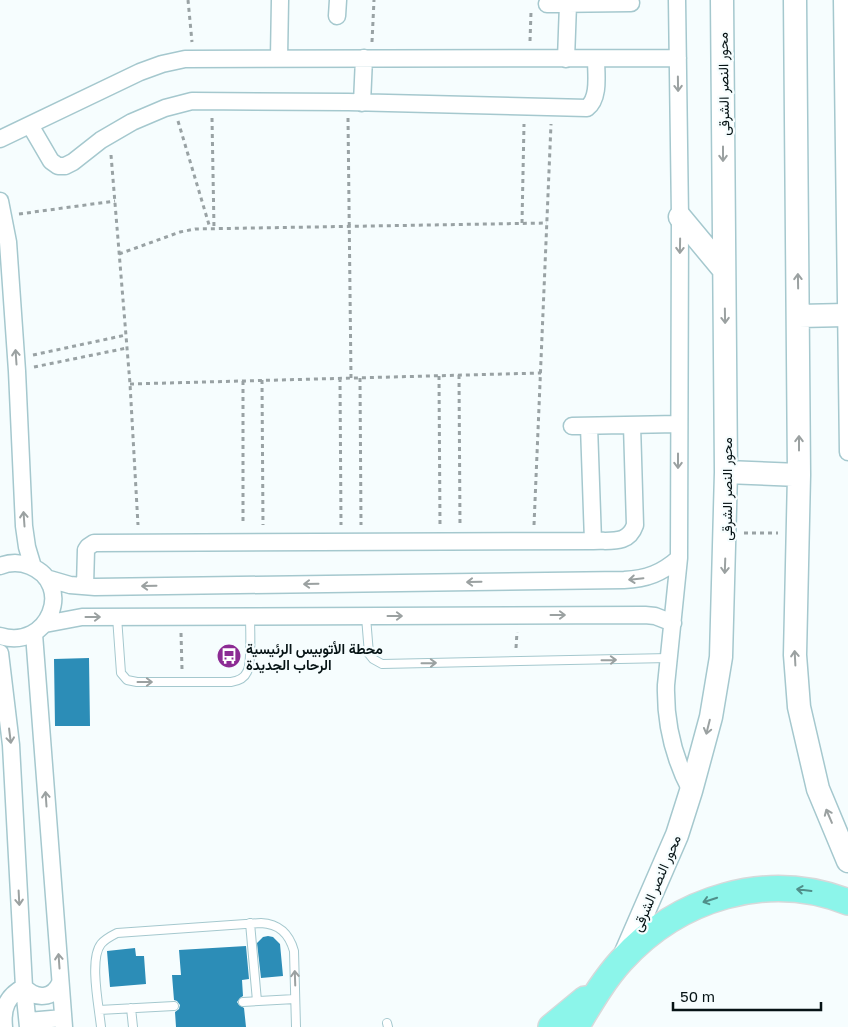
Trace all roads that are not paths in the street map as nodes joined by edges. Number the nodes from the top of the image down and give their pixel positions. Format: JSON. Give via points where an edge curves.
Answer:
{"nodes":[{"id":1,"x":280,"y":0,"type":"edge"},
{"id":2,"x":677,"y":0,"type":"edge"},
{"id":3,"x":722,"y":0,"type":"edge"},
{"id":4,"x":795,"y":0,"type":"edge"},
{"id":5,"x":842,"y":0,"type":"edge"},
{"id":6,"x":631,"y":3,"type":"dead end"},
{"id":7,"x":547,"y":4,"type":"dead end"},
{"id":8,"x":568,"y":4,"type":"junction"},
{"id":9,"x":279,"y":58,"type":"junction"},
{"id":10,"x":368,"y":58,"type":"junction"},
{"id":11,"x":678,"y":58,"type":"junction"},
{"id":12,"x":566,"y":59,"type":"junction"},
{"id":13,"x":596,"y":59,"type":"junction"},
{"id":14,"x":846,"y":81,"type":"edge"},
{"id":15,"x":355,"y":102,"type":"junction"},
{"id":16,"x":30,"y":124,"type":"junction"},
{"id":17,"x":0,"y":139,"type":"edge"},
{"id":18,"x":2,"y":209,"type":"edge"},
{"id":19,"x":680,"y":217,"type":"junction"},
{"id":20,"x":724,"y":270,"type":"junction"},
{"id":21,"x":846,"y":314,"type":"junction"},
{"id":22,"x":798,"y":316,"type":"junction"},
{"id":23,"x":678,"y":424,"type":"junction"},
{"id":24,"x":632,"y":425,"type":"junction"},
{"id":25,"x":572,"y":426,"type":"dead end"},
{"id":26,"x":589,"y":426,"type":"junction"},
{"id":27,"x":848,"y":452,"type":"edge"},
{"id":28,"x":726,"y":472,"type":"junction"},
{"id":29,"x":799,"y":475,"type":"junction"},
{"id":30,"x":593,"y":540,"type":"junction"},
{"id":31,"x":679,"y":558,"type":"junction"},
{"id":32,"x":0,"y":566,"type":"edge"},
{"id":33,"x":40,"y":572,"type":"junction"},
{"id":34,"x":84,"y":586,"type":"junction"},
{"id":35,"x":117,"y":617,"type":"junction"},
{"id":36,"x":250,"y":617,"type":"junction"},
{"id":37,"x":366,"y":617,"type":"junction"},
{"id":38,"x":673,"y":623,"type":"junction"},
{"id":39,"x":39,"y":629,"type":"junction"},
{"id":40,"x":0,"y":636,"type":"edge"},
{"id":41,"x":0,"y":652,"type":"edge"},
{"id":42,"x":669,"y":658,"type":"junction"},
{"id":43,"x":691,"y":791,"type":"junction"},
{"id":44,"x":848,"y":861,"type":"edge"},
{"id":45,"x":848,"y":902,"type":"edge"},
{"id":46,"x":250,"y":924,"type":"junction"},
{"id":47,"x":622,"y":960,"type":"junction"},
{"id":48,"x":604,"y":982,"type":"junction"},
{"id":49,"x":60,"y":983,"type":"junction"},
{"id":50,"x":24,"y":987,"type":"junction"},
{"id":51,"x":295,"y":999,"type":"junction"},
{"id":52,"x":257,"y":1001,"type":"junction"},
{"id":53,"x":243,"y":1002,"type":"dead end"},
{"id":54,"x":174,"y":1006,"type":"dead end"},
{"id":55,"x":131,"y":1008,"type":"junction"},
{"id":56,"x":99,"y":1010,"type":"junction"},
{"id":57,"x":64,"y":1022,"type":"edge"},
{"id":58,"x":28,"y":1024,"type":"edge"},
{"id":59,"x":4,"y":1027,"type":"edge"},
{"id":60,"x":101,"y":1027,"type":"edge"},
{"id":61,"x":133,"y":1027,"type":"edge"},
{"id":62,"x":296,"y":1027,"type":"edge"},
{"id":63,"x":551,"y":1027,"type":"edge"},
{"id":64,"x":576,"y":1027,"type":"edge"}],
"edges":[{"from":1,"to":9,"type":"street"},
{"from":2,"to":11,"type":"street"},
{"from":3,"to":20,"type":"street","name":"محور النصر الشرقى","one_way":true},
{"from":22,"to":4,"type":"street","one_way":true},
{"from":5,"to":14,"type":"street"},
{"from":6,"to":8,"type":"street"},
{"from":7,"to":8,"type":"street"},
{"from":8,"to":12,"type":"street"},
{"from":9,"to":10,"type":"street"},
{"from":9,"to":16,"type":"street","via":[[194,59],[162,64]]},
{"from":10,"to":12,"type":"street"},
{"from":10,"to":15,"type":"street"},
{"from":11,"to":13,"type":"street"},
{"from":11,"to":19,"type":"street","one_way":true},
{"from":12,"to":13,"type":"street"},
{"from":13,"to":15,"type":"street","via":[[595,98],[586,108]]},
{"from":14,"to":21,"type":"street"},
{"from":15,"to":16,"type":"street","via":[[192,101],[164,108],[132,122],[65,166],[51,161]]},
{"from":16,"to":17,"type":"street"},
{"from":33,"to":18,"type":"street","one_way":true,"via":[[27,547],[24,526],[17,364],[8,242]]},
{"from":19,"to":20,"type":"street"},
{"from":19,"to":23,"type":"street","one_way":true},
{"from":20,"to":28,"type":"street","name":"محور النصر الشرقى","one_way":true},
{"from":21,"to":22,"type":"street"},
{"from":21,"to":27,"type":"street"},
{"from":29,"to":22,"type":"street","one_way":true},
{"from":23,"to":24,"type":"street"},
{"from":23,"to":31,"type":"street","one_way":true},
{"from":24,"to":26,"type":"street"},
{"from":24,"to":30,"type":"street","via":[[635,526],[626,539]]},
{"from":25,"to":26,"type":"street"},
{"from":26,"to":30,"type":"street"},
{"from":28,"to":29,"type":"street"},
{"from":28,"to":43,"type":"street","name":"محور النصر الشرقى","one_way":true,"via":[[721,657],[711,717]]},
{"from":44,"to":29,"type":"street","one_way":true,"via":[[818,789],[799,707],[795,655]]},
{"from":30,"to":34,"type":"street","via":[[94,543],[86,550]]},
{"from":31,"to":34,"type":"street","one_way":true,"via":[[661,572],[639,580]]},
{"from":31,"to":38,"type":"street"},
{"from":32,"to":33,"type":"street","via":[[15,562]]},
{"from":33,"to":34,"type":"street","via":[[70,585]]},
{"from":33,"to":39,"type":"street","via":[[51,586],[53,606],[50,616]]},
{"from":35,"to":36,"type":"street"},
{"from":35,"to":36,"type":"lane","one_way":true,"via":[[120,668],[123,676],[132,682],[236,681],[244,677],[249,667]]},
{"from":39,"to":35,"type":"street","one_way":true,"via":[[82,617]]},
{"from":36,"to":37,"type":"street"},
{"from":37,"to":38,"type":"street","one_way":true,"via":[[645,615]]},
{"from":37,"to":42,"type":"lane","one_way":true,"via":[[369,654],[382,664]]},
{"from":38,"to":42,"type":"street"},
{"from":39,"to":40,"type":"street","via":[[16,639]]},
{"from":49,"to":39,"type":"street","one_way":true},
{"from":41,"to":50,"type":"street","one_way":true,"via":[[11,745]]},
{"from":42,"to":43,"type":"street","via":[[667,720],[675,757]]},
{"from":43,"to":47,"type":"street","name":"محور النصر الشرقى","via":[[677,835]]},
{"from":45,"to":47,"type":"main road","one_way":true,"via":[[810,890],[784,888],[729,894],[676,916],[652,932]]},
{"from":51,"to":46,"type":"lane","one_way":true,"via":[[292,942],[280,927]]},
{"from":46,"to":52,"type":"lane"},
{"from":46,"to":56,"type":"lane","via":[[117,933],[108,938],[101,944],[94,961]]},
{"from":47,"to":48,"type":"main road"},
{"from":48,"to":63,"type":"main road"},
{"from":48,"to":64,"type":"main road"},
{"from":49,"to":50,"type":"street","via":[[54,992],[43,997]]},
{"from":49,"to":57,"type":"street"},
{"from":50,"to":58,"type":"street"},
{"from":50,"to":59,"type":"street","via":[[9,998],[4,1007]]},
{"from":51,"to":52,"type":"lane"},
{"from":51,"to":62,"type":"lane"},
{"from":52,"to":53,"type":"lane"},
{"from":54,"to":55,"type":"lane"},
{"from":55,"to":56,"type":"lane"},
{"from":55,"to":61,"type":"lane"},
{"from":56,"to":60,"type":"lane"},
{"from":57,"to":58,"type":"street"}]}
